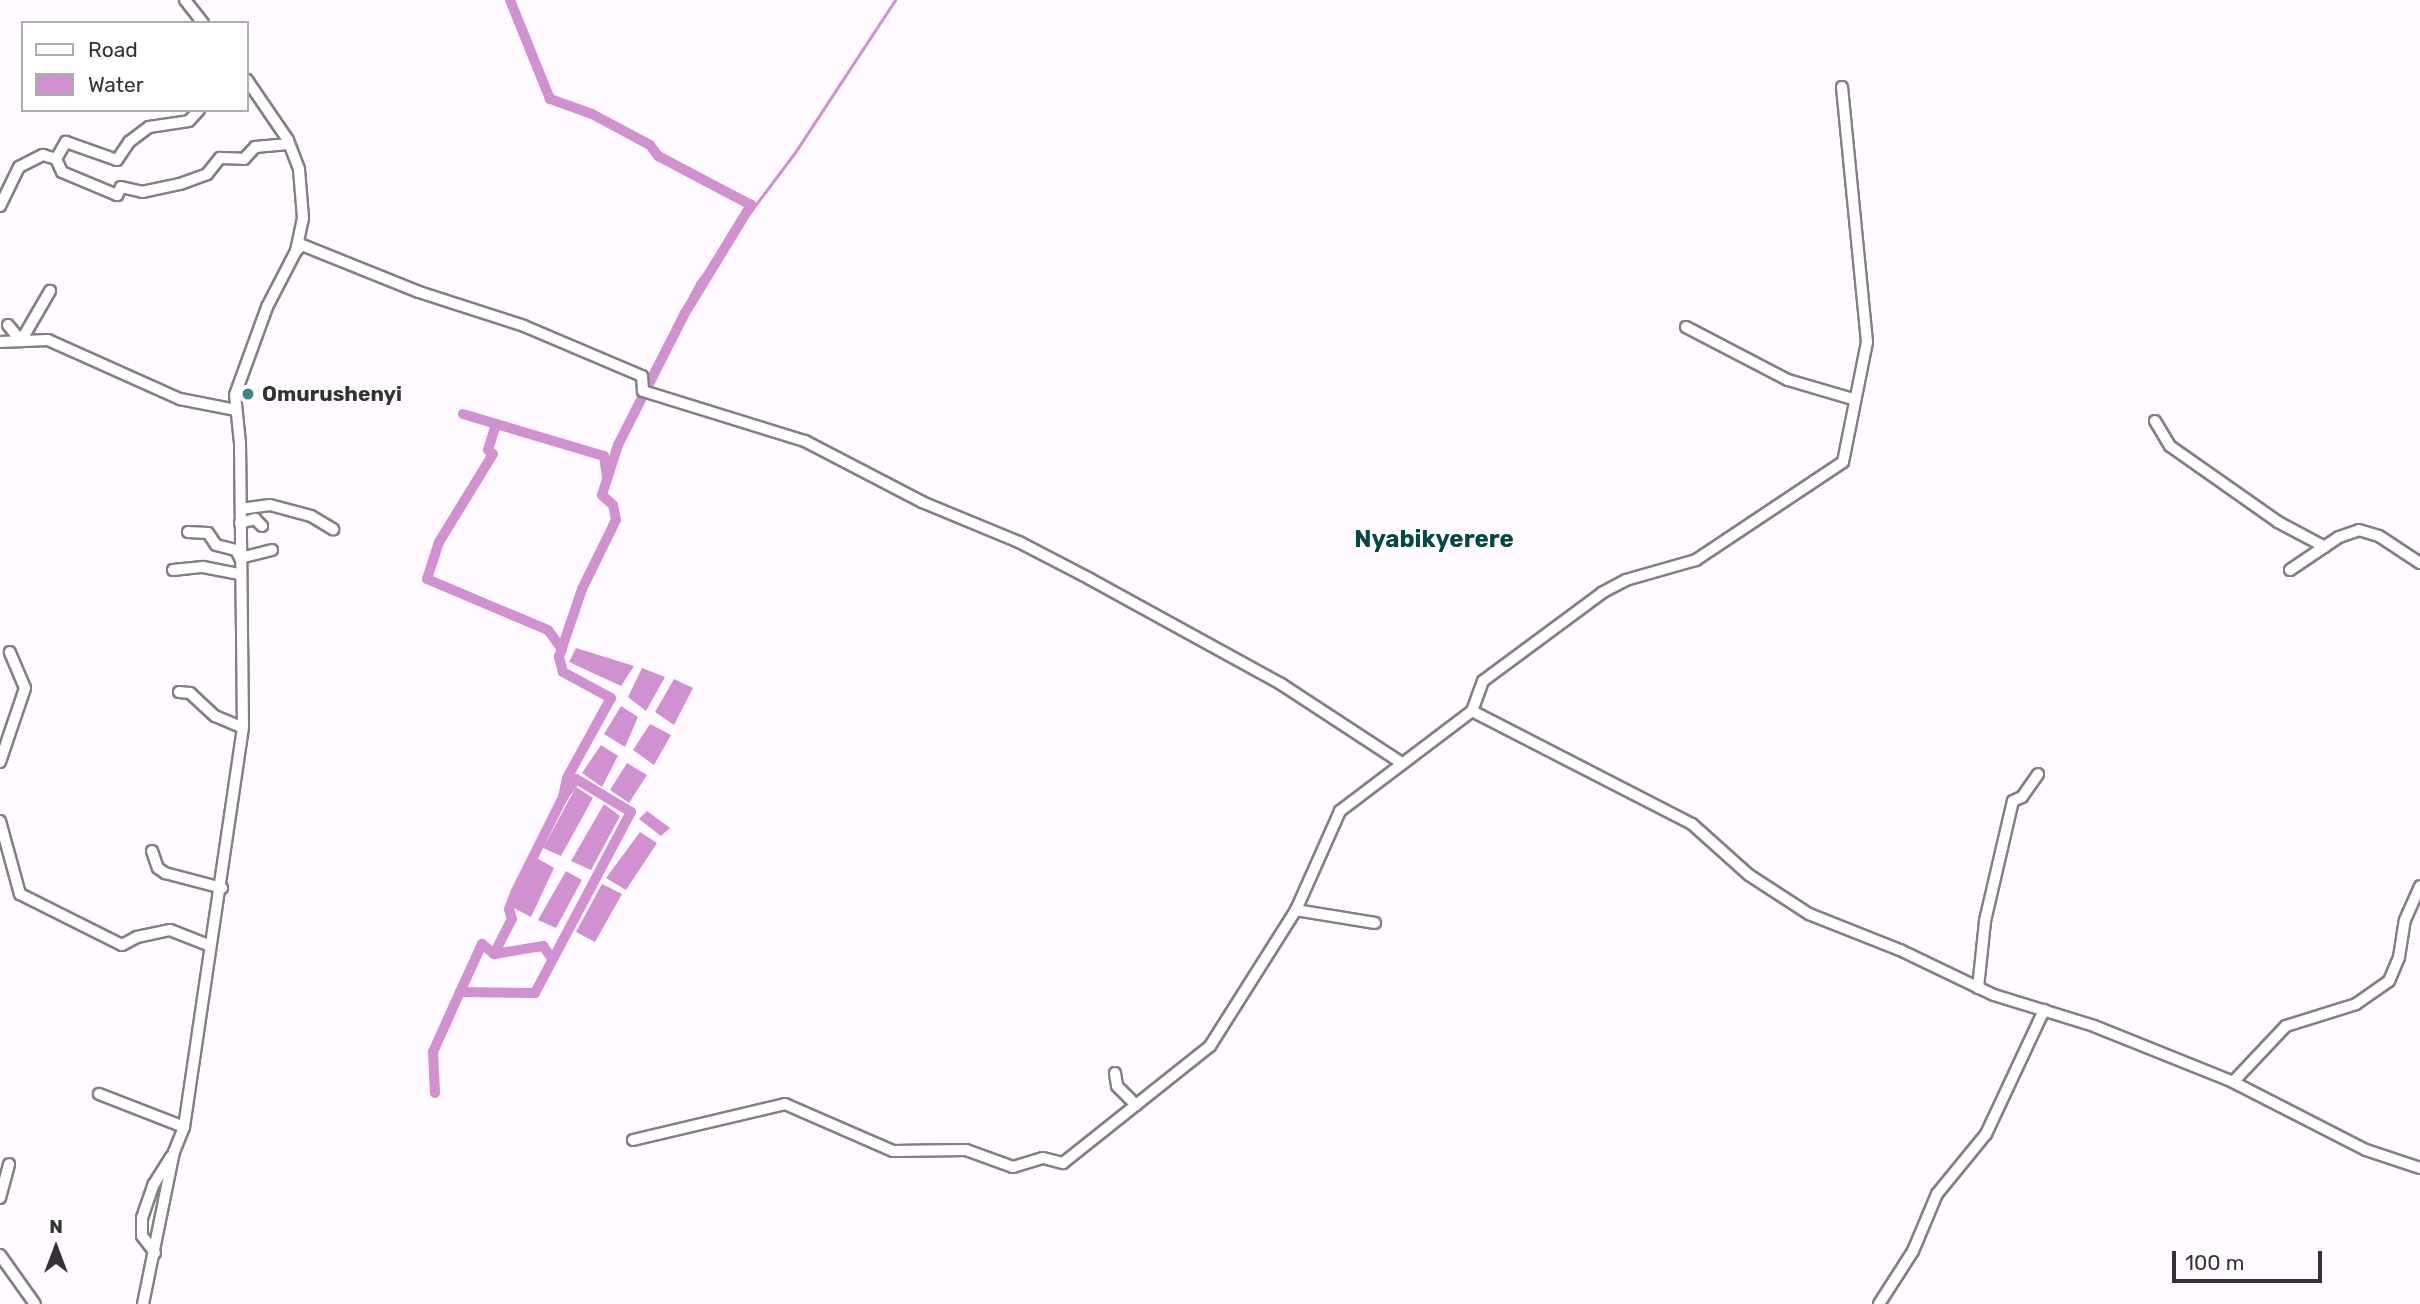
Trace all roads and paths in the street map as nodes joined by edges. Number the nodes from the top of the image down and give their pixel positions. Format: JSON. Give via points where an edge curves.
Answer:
{"nodes":[{"id":1,"x":185,"y":0,"type":"edge"},
{"id":2,"x":201,"y":21,"type":"edge"},
{"id":3,"x":248,"y":82,"type":"edge"},
{"id":4,"x":1842,"y":87,"type":"dead end"},
{"id":5,"x":197,"y":112,"type":"edge"},
{"id":6,"x":289,"y":144,"type":"junction"},
{"id":7,"x":56,"y":159,"type":"junction"},
{"id":8,"x":0,"y":206,"type":"edge"},
{"id":9,"x":296,"y":251,"type":"junction"},
{"id":10,"x":50,"y":291,"type":"dead end"},
{"id":11,"x":8,"y":325,"type":"dead end"},
{"id":12,"x":1686,"y":327,"type":"dead end"},
{"id":13,"x":21,"y":341,"type":"junction"},
{"id":14,"x":0,"y":342,"type":"edge"},
{"id":15,"x":1853,"y":399,"type":"junction"},
{"id":16,"x":236,"y":410,"type":"junction"},
{"id":17,"x":2155,"y":421,"type":"dead end"},
{"id":18,"x":241,"y":509,"type":"junction"},
{"id":19,"x":240,"y":523,"type":"junction"},
{"id":20,"x":262,"y":526,"type":"dead end"},
{"id":21,"x":333,"y":529,"type":"dead end"},
{"id":22,"x":188,"y":532,"type":"dead end"},
{"id":23,"x":2325,"y":547,"type":"junction"},
{"id":24,"x":272,"y":550,"type":"dead end"},
{"id":25,"x":240,"y":558,"type":"junction"},
{"id":26,"x":2420,"y":563,"type":"edge"},
{"id":27,"x":173,"y":570,"type":"dead end"},
{"id":28,"x":2290,"y":570,"type":"dead end"},
{"id":29,"x":238,"y":574,"type":"junction"},
{"id":30,"x":10,"y":652,"type":"dead end"},
{"id":31,"x":179,"y":692,"type":"dead end"},
{"id":32,"x":1472,"y":711,"type":"junction"},
{"id":33,"x":243,"y":728,"type":"junction"},
{"id":34,"x":0,"y":762,"type":"edge"},
{"id":35,"x":1400,"y":762,"type":"junction"},
{"id":36,"x":2038,"y":774,"type":"dead end"},
{"id":37,"x":0,"y":821,"type":"edge"},
{"id":38,"x":152,"y":851,"type":"dead end"},
{"id":39,"x":2420,"y":886,"type":"edge"},
{"id":40,"x":222,"y":888,"type":"junction"},
{"id":41,"x":1296,"y":910,"type":"junction"},
{"id":42,"x":1375,"y":923,"type":"dead end"},
{"id":43,"x":208,"y":945,"type":"junction"},
{"id":44,"x":1978,"y":988,"type":"junction"},
{"id":45,"x":2044,"y":1010,"type":"junction"},
{"id":46,"x":1115,"y":1073,"type":"dead end"},
{"id":47,"x":2233,"y":1082,"type":"junction"},
{"id":48,"x":99,"y":1094,"type":"dead end"},
{"id":49,"x":1136,"y":1105,"type":"junction"},
{"id":50,"x":184,"y":1127,"type":"junction"},
{"id":51,"x":633,"y":1140,"type":"dead end"},
{"id":52,"x":174,"y":1152,"type":"junction"},
{"id":53,"x":9,"y":1164,"type":"dead end"},
{"id":54,"x":2420,"y":1168,"type":"edge"},
{"id":55,"x":0,"y":1198,"type":"edge"},
{"id":56,"x":155,"y":1253,"type":"junction"},
{"id":57,"x":2,"y":1261,"type":"edge"},
{"id":58,"x":35,"y":1304,"type":"edge"},
{"id":59,"x":143,"y":1304,"type":"edge"},
{"id":60,"x":1879,"y":1304,"type":"edge"}],
"edges":[{"from":1,"to":2,"type":"street"},
{"from":3,"to":6,"type":"street"},
{"from":4,"to":15,"type":"street","via":[[1867,342]]},
{"from":5,"to":7,"type":"street","via":[[189,121],[149,127],[128,142],[117,160],[66,142]]},
{"from":6,"to":7,"type":"street","via":[[256,147],[244,159],[220,158],[207,174],[180,184],[142,192],[121,187],[117,195],[62,172]]},
{"from":6,"to":9,"type":"street","via":[[304,195]]},
{"from":7,"to":8,"type":"street","via":[[44,155],[19,167]]},
{"from":9,"to":16,"type":"street","via":[[239,377]]},
{"from":9,"to":35,"type":"street","via":[[302,245],[524,326],[642,376],[643,391],[760,424],[828,452],[922,502],[1019,542],[1090,579],[1281,684]]},
{"from":10,"to":13,"type":"street"},
{"from":11,"to":13,"type":"street"},
{"from":12,"to":15,"type":"street","via":[[1788,380]]},
{"from":13,"to":14,"type":"street"},
{"from":13,"to":16,"type":"street","via":[[48,340],[180,399]]},
{"from":15,"to":32,"type":"street","via":[[1847,454],[1839,467],[1696,560],[1626,580],[1602,593],[1483,681]]},
{"from":16,"to":18,"type":"street"},
{"from":17,"to":23,"type":"street","via":[[2180,453],[2278,522]]},
{"from":18,"to":19,"type":"street"},
{"from":18,"to":21,"type":"street","via":[[270,505],[311,516]]},
{"from":19,"to":20,"type":"street","via":[[255,519]]},
{"from":19,"to":25,"type":"street"},
{"from":22,"to":25,"type":"street","via":[[208,533],[216,545],[236,550]]},
{"from":23,"to":26,"type":"street","via":[[2359,530],[2379,536]]},
{"from":23,"to":28,"type":"street"},
{"from":24,"to":25,"type":"street"},
{"from":25,"to":29,"type":"street"},
{"from":27,"to":29,"type":"street","via":[[203,567]]},
{"from":29,"to":33,"type":"street"},
{"from":30,"to":34,"type":"street","via":[[25,688]]},
{"from":31,"to":33,"type":"street","via":[[190,693],[215,716]]},
{"from":32,"to":35,"type":"street"},
{"from":32,"to":44,"type":"street","via":[[1692,824],[1749,875],[1809,915]]},
{"from":33,"to":40,"type":"street"},
{"from":35,"to":41,"type":"street","via":[[1340,811]]},
{"from":36,"to":44,"type":"street","via":[[2013,802],[1984,921]]},
{"from":37,"to":43,"type":"street","via":[[20,894],[122,945],[170,930]]},
{"from":38,"to":40,"type":"street","via":[[165,873]]},
{"from":39,"to":47,"type":"street","via":[[2405,920],[2399,957],[2389,981],[2356,1004],[2286,1026]]},
{"from":40,"to":43,"type":"street"},
{"from":41,"to":42,"type":"street"},
{"from":41,"to":49,"type":"street","via":[[1210,1046]]},
{"from":43,"to":50,"type":"street"},
{"from":44,"to":45,"type":"street"},
{"from":45,"to":47,"type":"street"},
{"from":45,"to":60,"type":"street","via":[[1986,1134],[1937,1194],[1913,1251]]},
{"from":46,"to":49,"type":"street","via":[[1117,1086]]},
{"from":47,"to":54,"type":"street","via":[[2366,1150]]},
{"from":48,"to":50,"type":"street"},
{"from":49,"to":51,"type":"street","via":[[1063,1163],[1043,1158],[1013,1167],[966,1150],[893,1151],[785,1104]]},
{"from":50,"to":52,"type":"street"},
{"from":52,"to":56,"type":"street"},
{"from":52,"to":56,"type":"street","via":[[154,1184],[142,1219],[142,1236]]},
{"from":53,"to":55,"type":"street"},
{"from":56,"to":59,"type":"street"},
{"from":57,"to":58,"type":"street"}]}
